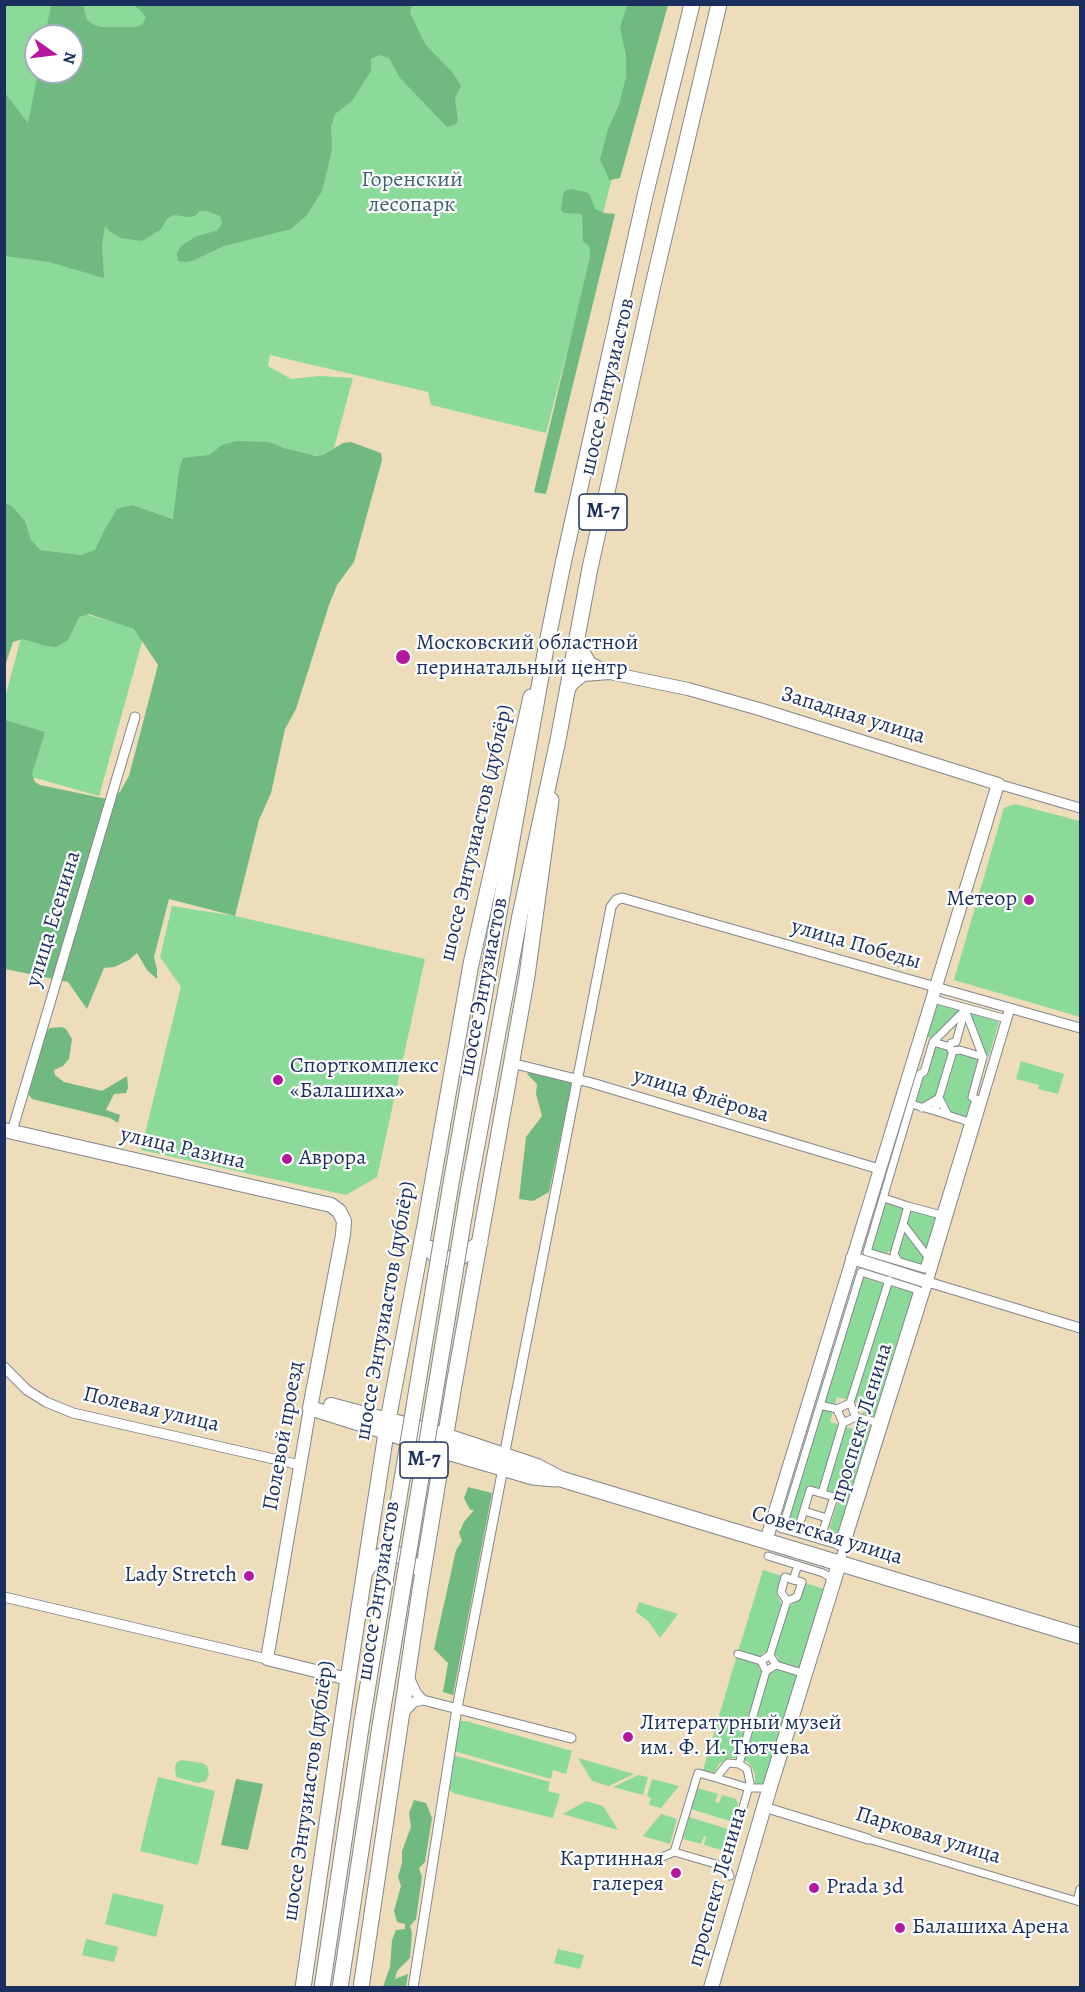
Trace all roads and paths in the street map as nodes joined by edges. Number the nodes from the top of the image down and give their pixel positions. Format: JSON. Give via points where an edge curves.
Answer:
{"nodes":[{"id":1,"x":692,"y":4,"type":"edge"},
{"id":2,"x":719,"y":4,"type":"edge"},
{"id":3,"x":577,"y":637,"type":"junction"},
{"id":4,"x":546,"y":648,"type":"junction"},
{"id":5,"x":610,"y":673,"type":"junction"},
{"id":6,"x":567,"y":694,"type":"junction"},
{"id":7,"x":135,"y":717,"type":"dead end"},
{"id":8,"x":558,"y":740,"type":"junction"},
{"id":9,"x":998,"y":784,"type":"junction"},
{"id":10,"x":1080,"y":808,"type":"edge"},
{"id":11,"x":936,"y":994,"type":"junction"},
{"id":12,"x":1010,"y":1008,"type":"junction"},
{"id":13,"x":966,"y":1009,"type":"junction"},
{"id":14,"x":1003,"y":1018,"type":"dead end"},
{"id":15,"x":1080,"y":1028,"type":"edge"},
{"id":16,"x":933,"y":1042,"type":"junction"},
{"id":17,"x":955,"y":1047,"type":"junction"},
{"id":18,"x":983,"y":1057,"type":"junction"},
{"id":19,"x":511,"y":1063,"type":"junction"},
{"id":20,"x":578,"y":1079,"type":"junction"},
{"id":21,"x":939,"y":1098,"type":"junction"},
{"id":22,"x":911,"y":1104,"type":"junction"},
{"id":23,"x":922,"y":1108,"type":"junction"},
{"id":24,"x":935,"y":1111,"type":"junction"},
{"id":25,"x":948,"y":1115,"type":"junction"},
{"id":26,"x":969,"y":1122,"type":"junction"},
{"id":27,"x":8,"y":1130,"type":"edge"},
{"id":28,"x":879,"y":1169,"type":"junction"},
{"id":29,"x":884,"y":1198,"type":"junction"},
{"id":30,"x":908,"y":1206,"type":"junction"},
{"id":31,"x":941,"y":1215,"type":"junction"},
{"id":32,"x":344,"y":1221,"type":"joint"},
{"id":33,"x":903,"y":1224,"type":"junction"},
{"id":34,"x":425,"y":1225,"type":"junction"},
{"id":35,"x":480,"y":1243,"type":"junction"},
{"id":36,"x":928,"y":1257,"type":"junction"},
{"id":37,"x":852,"y":1258,"type":"junction"},
{"id":38,"x":893,"y":1258,"type":"junction"},
{"id":39,"x":889,"y":1280,"type":"junction"},
{"id":40,"x":928,"y":1282,"type":"junction"},
{"id":41,"x":1080,"y":1328,"type":"edge"},
{"id":42,"x":4,"y":1367,"type":"edge"},
{"id":43,"x":850,"y":1403,"type":"junction"},
{"id":44,"x":311,"y":1404,"type":"junction"},
{"id":45,"x":820,"y":1405,"type":"junction"},
{"id":46,"x":837,"y":1409,"type":"junction"},
{"id":47,"x":856,"y":1416,"type":"junction"},
{"id":48,"x":876,"y":1422,"type":"junction"},
{"id":49,"x":843,"y":1423,"type":"junction"},
{"id":50,"x":387,"y":1426,"type":"junction"},
{"id":51,"x":445,"y":1443,"type":"junction"},
{"id":52,"x":503,"y":1462,"type":"junction"},
{"id":53,"x":300,"y":1465,"type":"junction"},
{"id":54,"x":822,"y":1493,"type":"junction"},
{"id":55,"x":804,"y":1511,"type":"junction"},
{"id":56,"x":827,"y":1518,"type":"junction"},
{"id":57,"x":797,"y":1533,"type":"junction"},
{"id":58,"x":820,"y":1540,"type":"junction"},
{"id":59,"x":767,"y":1549,"type":"junction"},
{"id":60,"x":839,"y":1564,"type":"junction"},
{"id":61,"x":798,"y":1565,"type":"junction"},
{"id":62,"x":365,"y":1572,"type":"junction"},
{"id":63,"x":828,"y":1576,"type":"dead end"},
{"id":64,"x":793,"y":1580,"type":"junction"},
{"id":65,"x":420,"y":1590,"type":"junction"},
{"id":66,"x":4,"y":1597,"type":"edge"},
{"id":67,"x":788,"y":1601,"type":"junction"},
{"id":68,"x":1080,"y":1636,"type":"edge"},
{"id":69,"x":738,"y":1654,"type":"dead end"},
{"id":70,"x":770,"y":1655,"type":"junction"},
{"id":71,"x":267,"y":1659,"type":"junction"},
{"id":72,"x":760,"y":1661,"type":"junction"},
{"id":73,"x":776,"y":1665,"type":"junction"},
{"id":74,"x":407,"y":1671,"type":"junction"},
{"id":75,"x":766,"y":1671,"type":"junction"},
{"id":76,"x":799,"y":1672,"type":"dead end"},
{"id":77,"x":348,"y":1679,"type":"junction"},
{"id":78,"x":423,"y":1700,"type":"junction"},
{"id":79,"x":457,"y":1708,"type":"junction"},
{"id":80,"x":399,"y":1722,"type":"junction"},
{"id":81,"x":571,"y":1738,"type":"dead end"},
{"id":82,"x":739,"y":1764,"type":"junction"},
{"id":83,"x":716,"y":1778,"type":"junction"},
{"id":84,"x":749,"y":1788,"type":"junction"},
{"id":85,"x":763,"y":1788,"type":"dead end"},
{"id":86,"x":764,"y":1807,"type":"junction"},
{"id":87,"x":868,"y":1839,"type":"joint"},
{"id":88,"x":674,"y":1852,"type":"junction"},
{"id":89,"x":660,"y":1858,"type":"dead end"},
{"id":90,"x":726,"y":1867,"type":"junction"},
{"id":91,"x":730,"y":1876,"type":"dead end"},
{"id":92,"x":1080,"y":1889,"type":"edge"},
{"id":93,"x":1079,"y":1902,"type":"edge"},
{"id":94,"x":303,"y":1988,"type":"edge"},
{"id":95,"x":322,"y":1988,"type":"edge"},
{"id":96,"x":340,"y":1988,"type":"edge"},
{"id":97,"x":361,"y":1988,"type":"edge"},
{"id":98,"x":412,"y":1988,"type":"edge"},
{"id":99,"x":711,"y":1988,"type":"edge"}],
"edges":[{"from":1,"to":4,"type":"main road","name":"шоссе Энтузиастов","number":"М-7","via":[[645,196]]},
{"from":2,"to":3,"type":"main road","name":"шоссе Энтузиастов","number":"М-7"},
{"from":3,"to":5,"type":"street","name":"Западная улица","via":[[590,663]]},
{"from":3,"to":6,"type":"main road","name":"шоссе Энтузиастов","number":"М-7"},
{"from":4,"to":34,"type":"main road","name":"шоссе Энтузиастов (дублёр)","via":[[522,733],[471,964]]},
{"from":4,"to":95,"type":"main road","name":"шоссе Энтузиастов","number":"М-7","bridge":true,"via":[[450,1189]]},
{"from":5,"to":6,"type":"street","name":"Западная улица","via":[[583,675]]},
{"from":5,"to":9,"type":"street","name":"Западная улица","via":[[759,709]]},
{"from":6,"to":8,"type":"main road","name":"шоссе Энтузиастов","number":"М-7"},
{"from":7,"to":27,"type":"street","name":"улица Есенина"},
{"from":8,"to":19,"type":"main road","via":[[537,911]]},
{"from":8,"to":96,"type":"main road","name":"шоссе Энтузиастов","number":"М-7","bridge":true,"via":[[520,915],[468,1193]]},
{"from":9,"to":10,"type":"street","name":"Западная улица"},
{"from":9,"to":11,"type":"street"},
{"from":11,"to":12,"type":"street","name":"улица Победы"},
{"from":11,"to":13,"type":"street"},
{"from":11,"to":20,"type":"street","name":"улица Победы","via":[[622,898],[611,907]]},
{"from":11,"to":28,"type":"street"},
{"from":12,"to":15,"type":"street","name":"улица Победы"},
{"from":12,"to":40,"type":"street","name":"проспект Ленина"},
{"from":13,"to":14,"type":"street"},
{"from":13,"to":16,"type":"street"},
{"from":13,"to":17,"type":"street"},
{"from":13,"to":18,"type":"street"},
{"from":16,"to":17,"type":"street"},
{"from":16,"to":22,"type":"street"},
{"from":17,"to":18,"type":"street"},
{"from":17,"to":21,"type":"street"},
{"from":18,"to":26,"type":"street"},
{"from":19,"to":20,"type":"street","name":"улица Флёрова"},
{"from":19,"to":35,"type":"main road"},
{"from":20,"to":28,"type":"street","name":"улица Флёрова"},
{"from":20,"to":52,"type":"street"},
{"from":21,"to":23,"type":"street"},
{"from":21,"to":24,"type":"street"},
{"from":21,"to":25,"type":"street"},
{"from":22,"to":23,"type":"street"},
{"from":22,"to":29,"type":"street"},
{"from":23,"to":24,"type":"street"},
{"from":24,"to":25,"type":"street"},
{"from":25,"to":26,"type":"street"},
{"from":26,"to":31,"type":"street"},
{"from":27,"to":32,"type":"main road","name":"улица Разина","via":[[331,1205]]},
{"from":28,"to":37,"type":"street"},
{"from":29,"to":30,"type":"street"},
{"from":29,"to":38,"type":"street","via":[[867,1252]]},
{"from":30,"to":31,"type":"street"},
{"from":30,"to":33,"type":"street"},
{"from":31,"to":36,"type":"street"},
{"from":32,"to":44,"type":"main road","name":"Полевой проезд"},
{"from":33,"to":36,"type":"street"},
{"from":33,"to":38,"type":"street"},
{"from":34,"to":35,"type":"main road","via":[[429,1246],[441,1258],[461,1257]]},
{"from":34,"to":50,"type":"main road","name":"шоссе Энтузиастов (дублёр)"},
{"from":35,"to":51,"type":"main road"},
{"from":36,"to":38,"type":"street","via":[[924,1269]]},
{"from":37,"to":40,"type":"street"},
{"from":37,"to":59,"type":"street"},
{"from":39,"to":43,"type":"street"},
{"from":39,"to":45,"type":"street","via":[[861,1272]]},
{"from":39,"to":48,"type":"street","via":[[918,1290]]},
{"from":40,"to":41,"type":"street"},
{"from":40,"to":60,"type":"street","name":"проспект Ленина"},
{"from":42,"to":53,"type":"street","name":"Полевая улица","via":[[45,1402],[73,1413]]},
{"from":43,"to":46,"type":"street"},
{"from":43,"to":47,"type":"street"},
{"from":44,"to":50,"type":"main road","name":"Советская улица"},
{"from":44,"to":53,"type":"street","name":"Полевой проезд"},
{"from":45,"to":46,"type":"street"},
{"from":45,"to":57,"type":"street","via":[[781,1530]]},
{"from":46,"to":49,"type":"street"},
{"from":47,"to":48,"type":"street"},
{"from":47,"to":49,"type":"street"},
{"from":48,"to":58,"type":"street","via":[[836,1546]]},
{"from":49,"to":54,"type":"street"},
{"from":50,"to":51,"type":"main road","name":"Советская улица"},
{"from":50,"to":62,"type":"main road","name":"шоссе Энтузиастов (дублёр)"},
{"from":51,"to":52,"type":"main road","name":"Советская улица"},
{"from":51,"to":65,"type":"main road"},
{"from":52,"to":59,"type":"main road","name":"Советская улица","via":[[533,1477],[561,1479]]},
{"from":52,"to":79,"type":"street"},
{"from":53,"to":71,"type":"street","name":"Полевой проезд"},
{"from":54,"to":55,"type":"street","via":[[810,1490]]},
{"from":54,"to":56,"type":"street","via":[[834,1497]]},
{"from":55,"to":56,"type":"street"},
{"from":55,"to":57,"type":"street"},
{"from":56,"to":58,"type":"street"},
{"from":57,"to":58,"type":"street"},
{"from":59,"to":60,"type":"main road","name":"Советская улица"},
{"from":59,"to":61,"type":"street"},
{"from":60,"to":68,"type":"main road","name":"Советская улица"},
{"from":60,"to":86,"type":"main road","name":"проспект Ленина"},
{"from":61,"to":63,"type":"street"},
{"from":61,"to":64,"type":"street"},
{"from":62,"to":65,"type":"main road","via":[[376,1558],[390,1553],[400,1555],[416,1569]]},
{"from":62,"to":77,"type":"main road","name":"шоссе Энтузиастов (дублёр)"},
{"from":64,"to":67,"type":"street","via":[[802,1582],[797,1597]]},
{"from":64,"to":67,"type":"street","via":[[785,1577],[781,1592]]},
{"from":65,"to":74,"type":"main road"},
{"from":66,"to":71,"type":"street"},
{"from":67,"to":70,"type":"street"},
{"from":69,"to":72,"type":"street"},
{"from":70,"to":72,"type":"street"},
{"from":70,"to":73,"type":"street"},
{"from":71,"to":77,"type":"street"},
{"from":72,"to":75,"type":"street"},
{"from":73,"to":75,"type":"street"},
{"from":73,"to":76,"type":"street"},
{"from":74,"to":78,"type":"street"},
{"from":74,"to":80,"type":"main road"},
{"from":75,"to":82,"type":"street"},
{"from":77,"to":94,"type":"main road","name":"шоссе Энтузиастов (дублёр)"},
{"from":78,"to":79,"type":"street"},
{"from":78,"to":80,"type":"street","via":[[414,1702]]},
{"from":79,"to":81,"type":"street"},
{"from":79,"to":98,"type":"street"},
{"from":80,"to":97,"type":"main road"},
{"from":82,"to":83,"type":"street","via":[[728,1763]]},
{"from":82,"to":84,"type":"street","via":[[747,1769]]},
{"from":83,"to":84,"type":"street"},
{"from":83,"to":88,"type":"street","via":[[698,1773]]},
{"from":84,"to":85,"type":"street"},
{"from":84,"to":90,"type":"street"},
{"from":86,"to":87,"type":"street","name":"Парковая улица"},
{"from":86,"to":99,"type":"main road","name":"проспект Ленина"},
{"from":87,"to":93,"type":"street","name":"Парковая улица"},
{"from":88,"to":89,"type":"street"},
{"from":88,"to":90,"type":"street"},
{"from":90,"to":91,"type":"street"},
{"from":92,"to":93,"type":"street"}]}
